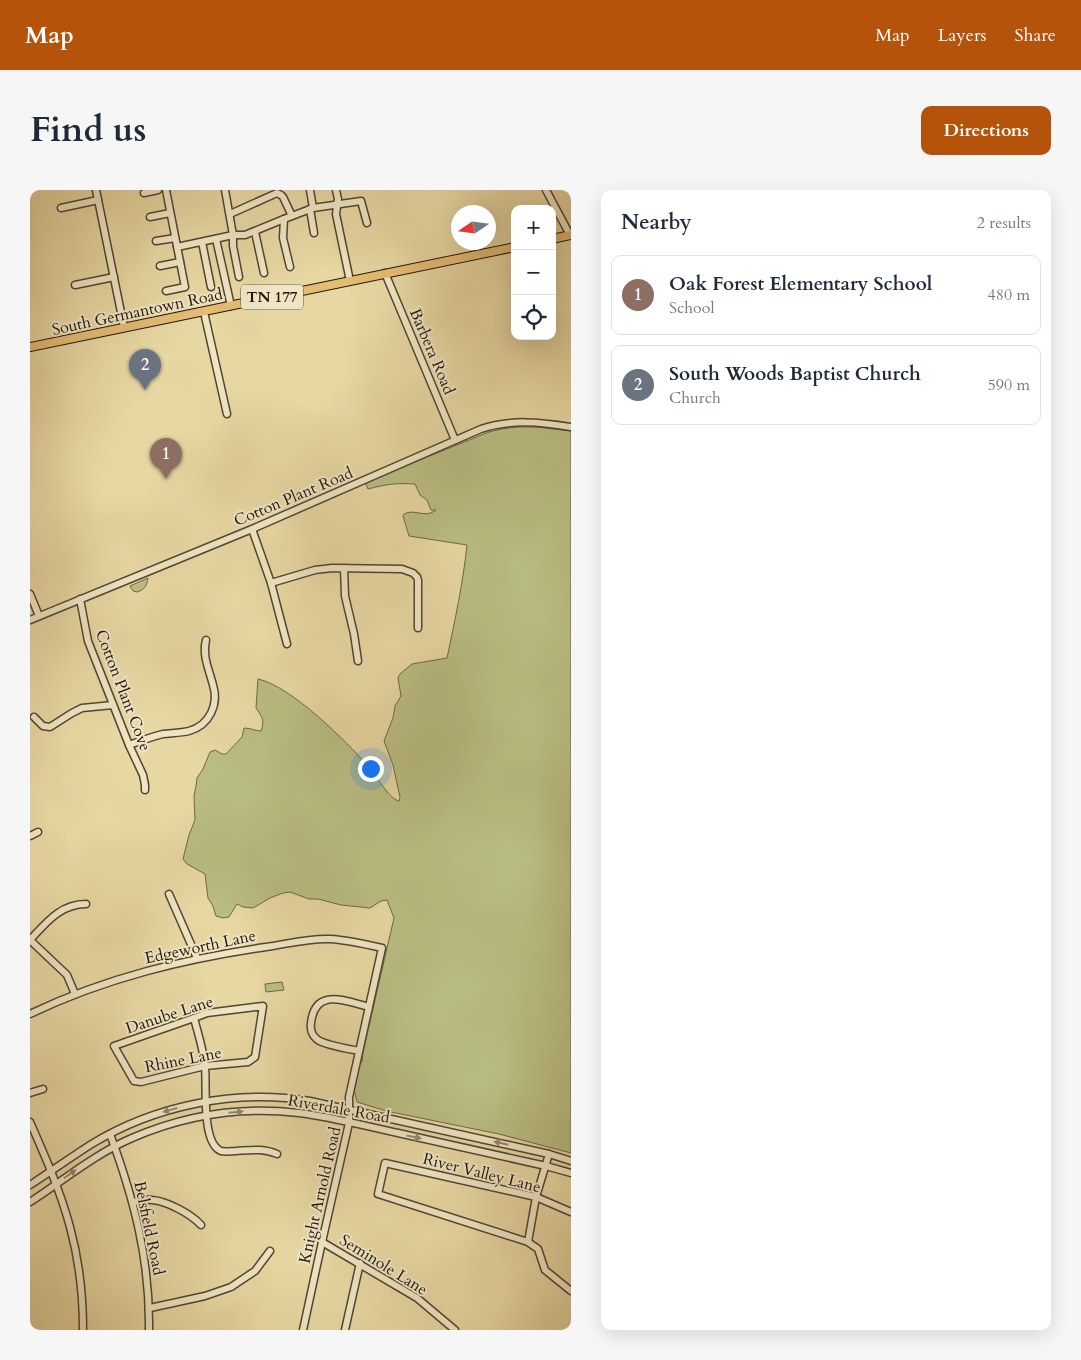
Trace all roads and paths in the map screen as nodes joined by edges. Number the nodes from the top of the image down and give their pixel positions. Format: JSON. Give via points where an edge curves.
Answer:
{"nodes":[{"id":1,"x":96,"y":190,"type":"edge"},
{"id":2,"x":158,"y":190,"type":"edge"},
{"id":3,"x":166,"y":190,"type":"edge"},
{"id":4,"x":225,"y":190,"type":"edge"},
{"id":5,"x":310,"y":190,"type":"edge"},
{"id":6,"x":336,"y":190,"type":"edge"},
{"id":7,"x":546,"y":190,"type":"edge"},
{"id":8,"x":144,"y":193,"type":"dead end"},
{"id":9,"x":98,"y":200,"type":"junction"},
{"id":10,"x":336,"y":205,"type":"junction"},
{"id":11,"x":60,"y":208,"type":"dead end"},
{"id":12,"x":312,"y":209,"type":"junction"},
{"id":13,"x":170,"y":213,"type":"junction"},
{"id":14,"x":230,"y":214,"type":"junction"},
{"id":15,"x":292,"y":216,"type":"junction"},
{"id":16,"x":150,"y":217,"type":"dead end"},
{"id":17,"x":284,"y":219,"type":"junction"},
{"id":18,"x":367,"y":223,"type":"dead end"},
{"id":19,"x":256,"y":232,"type":"junction"},
{"id":20,"x":314,"y":233,"type":"dead end"},
{"id":21,"x":233,"y":235,"type":"junction"},
{"id":22,"x":570,"y":235,"type":"edge"},
{"id":23,"x":175,"y":238,"type":"junction"},
{"id":24,"x":556,"y":238,"type":"edge"},
{"id":25,"x":216,"y":239,"type":"junction"},
{"id":26,"x":156,"y":241,"type":"dead end"},
{"id":27,"x":202,"y":242,"type":"junction"},
{"id":28,"x":177,"y":247,"type":"junction"},
{"id":29,"x":511,"y":248,"type":"edge"},
{"id":30,"x":180,"y":262,"type":"junction"},
{"id":31,"x":160,"y":266,"type":"dead end"},
{"id":32,"x":290,"y":268,"type":"dead end"},
{"id":33,"x":386,"y":272,"type":"junction"},
{"id":34,"x":264,"y":273,"type":"dead end"},
{"id":35,"x":240,"y":277,"type":"dead end"},
{"id":36,"x":114,"y":278,"type":"junction"},
{"id":37,"x":350,"y":281,"type":"junction"},
{"id":38,"x":76,"y":285,"type":"dead end"},
{"id":39,"x":211,"y":287,"type":"dead end"},
{"id":40,"x":166,"y":291,"type":"dead end"},
{"id":41,"x":231,"y":306,"type":"junction"},
{"id":42,"x":204,"y":312,"type":"junction"},
{"id":43,"x":124,"y":327,"type":"junction"},
{"id":44,"x":30,"y":347,"type":"edge"},
{"id":45,"x":227,"y":414,"type":"dead end"},
{"id":46,"x":571,"y":427,"type":"edge"},
{"id":47,"x":455,"y":440,"type":"junction"},
{"id":48,"x":252,"y":529,"type":"junction"},
{"id":49,"x":344,"y":568,"type":"junction"},
{"id":50,"x":271,"y":583,"type":"junction"},
{"id":51,"x":30,"y":594,"type":"edge"},
{"id":52,"x":80,"y":599,"type":"junction"},
{"id":53,"x":39,"y":616,"type":"junction"},
{"id":54,"x":30,"y":620,"type":"edge"},
{"id":55,"x":418,"y":628,"type":"dead end"},
{"id":56,"x":206,"y":640,"type":"dead end"},
{"id":57,"x":287,"y":644,"type":"dead end"},
{"id":58,"x":358,"y":661,"type":"dead end"},
{"id":59,"x":113,"y":705,"type":"junction"},
{"id":60,"x":34,"y":717,"type":"dead end"},
{"id":61,"x":129,"y":745,"type":"junction"},
{"id":62,"x":145,"y":790,"type":"dead end"},
{"id":63,"x":38,"y":832,"type":"dead end"},
{"id":64,"x":30,"y":836,"type":"edge"},
{"id":65,"x":170,"y":894,"type":"dead end"},
{"id":66,"x":86,"y":904,"type":"dead end"},
{"id":67,"x":30,"y":940,"type":"edge"},
{"id":68,"x":382,"y":948,"type":"joint"},
{"id":69,"x":197,"y":958,"type":"junction"},
{"id":70,"x":75,"y":994,"type":"junction"},
{"id":71,"x":263,"y":1006,"type":"joint"},
{"id":72,"x":369,"y":1007,"type":"junction"},
{"id":73,"x":30,"y":1014,"type":"edge"},
{"id":74,"x":194,"y":1018,"type":"junction"},
{"id":75,"x":114,"y":1046,"type":"joint"},
{"id":76,"x":359,"y":1051,"type":"junction"},
{"id":77,"x":205,"y":1066,"type":"junction"},
{"id":78,"x":43,"y":1089,"type":"dead end"},
{"id":79,"x":30,"y":1093,"type":"edge"},
{"id":80,"x":206,"y":1102,"type":"junction"},
{"id":81,"x":350,"y":1109,"type":"junction"},
{"id":82,"x":207,"y":1115,"type":"junction"},
{"id":83,"x":30,"y":1122,"type":"edge"},
{"id":84,"x":349,"y":1122,"type":"junction"},
{"id":85,"x":110,"y":1134,"type":"junction"},
{"id":86,"x":114,"y":1147,"type":"junction"},
{"id":87,"x":278,"y":1154,"type":"dead end"},
{"id":88,"x":549,"y":1154,"type":"junction"},
{"id":89,"x":571,"y":1161,"type":"edge"},
{"id":90,"x":546,"y":1166,"type":"junction"},
{"id":91,"x":51,"y":1172,"type":"junction"},
{"id":92,"x":571,"y":1173,"type":"edge"},
{"id":93,"x":30,"y":1185,"type":"edge"},
{"id":94,"x":56,"y":1185,"type":"junction"},
{"id":95,"x":536,"y":1198,"type":"junction"},
{"id":96,"x":30,"y":1202,"type":"edge"},
{"id":97,"x":133,"y":1202,"type":"junction"},
{"id":98,"x":571,"y":1212,"type":"edge"},
{"id":99,"x":200,"y":1225,"type":"dead end"},
{"id":100,"x":322,"y":1242,"type":"junction"},
{"id":101,"x":528,"y":1242,"type":"junction"},
{"id":102,"x":270,"y":1251,"type":"dead end"},
{"id":103,"x":360,"y":1263,"type":"junction"},
{"id":104,"x":571,"y":1291,"type":"edge"},
{"id":105,"x":150,"y":1308,"type":"junction"},
{"id":106,"x":83,"y":1330,"type":"edge"},
{"id":107,"x":150,"y":1330,"type":"edge"},
{"id":108,"x":303,"y":1330,"type":"edge"},
{"id":109,"x":345,"y":1330,"type":"edge"},
{"id":110,"x":455,"y":1330,"type":"edge"}],
"edges":[{"from":1,"to":9,"type":"street"},
{"from":2,"to":8,"type":"street"},
{"from":3,"to":13,"type":"street"},
{"from":4,"to":14,"type":"street"},
{"from":5,"to":12,"type":"street"},
{"from":6,"to":10,"type":"street"},
{"from":7,"to":22,"type":"street"},
{"from":9,"to":11,"type":"street"},
{"from":9,"to":36,"type":"street"},
{"from":10,"to":12,"type":"street"},
{"from":10,"to":18,"type":"street","via":[[361,201]]},
{"from":10,"to":37,"type":"street"},
{"from":12,"to":15,"type":"street"},
{"from":12,"to":20,"type":"street"},
{"from":13,"to":16,"type":"street"},
{"from":13,"to":23,"type":"street"},
{"from":14,"to":15,"type":"street","via":[[276,194],[281,195]]},
{"from":14,"to":21,"type":"street"},
{"from":15,"to":17,"type":"street"},
{"from":17,"to":19,"type":"street"},
{"from":17,"to":32,"type":"street","via":[[283,238]]},
{"from":19,"to":21,"type":"street"},
{"from":19,"to":34,"type":"street"},
{"from":21,"to":25,"type":"street"},
{"from":21,"to":35,"type":"street"},
{"from":22,"to":24,"type":"main road"},
{"from":23,"to":26,"type":"street"},
{"from":23,"to":28,"type":"street"},
{"from":25,"to":27,"type":"street"},
{"from":25,"to":41,"type":"street"},
{"from":27,"to":28,"type":"street"},
{"from":27,"to":39,"type":"street"},
{"from":28,"to":30,"type":"street"},
{"from":29,"to":33,"type":"main road","name":"South Germantown Road","number":"TN 177"},
{"from":30,"to":31,"type":"street"},
{"from":30,"to":40,"type":"street","via":[[185,287]]},
{"from":33,"to":37,"type":"main road","name":"South Germantown Road","number":"TN 177"},
{"from":33,"to":47,"type":"street","name":"Barbera Road"},
{"from":36,"to":38,"type":"street"},
{"from":36,"to":43,"type":"street"},
{"from":37,"to":41,"type":"main road","name":"South Germantown Road","number":"TN 177"},
{"from":41,"to":42,"type":"main road","name":"South Germantown Road","number":"TN 177"},
{"from":42,"to":43,"type":"main road","name":"South Germantown Road","number":"TN 177"},
{"from":42,"to":45,"type":"street"},
{"from":43,"to":44,"type":"main road","name":"South Germantown Road","number":"TN 177"},
{"from":46,"to":47,"type":"street","name":"Cotton Plant Road","via":[[503,423]]},
{"from":47,"to":48,"type":"street","name":"Cotton Plant Road"},
{"from":48,"to":50,"type":"street"},
{"from":48,"to":52,"type":"street","name":"Cotton Plant Road"},
{"from":49,"to":50,"type":"street","via":[[315,570]]},
{"from":49,"to":55,"type":"street","via":[[402,569],[413,573],[418,584]]},
{"from":49,"to":58,"type":"street","via":[[345,596]]},
{"from":50,"to":57,"type":"street"},
{"from":51,"to":53,"type":"street"},
{"from":52,"to":53,"type":"street","name":"Cotton Plant Road"},
{"from":52,"to":59,"type":"street","name":"Cotton Plant Cove","via":[[88,641]]},
{"from":53,"to":54,"type":"street","name":"Cotton Plant Road"},
{"from":56,"to":61,"type":"street","via":[[204,655],[216,697],[207,719],[197,728]]},
{"from":59,"to":60,"type":"street","via":[[82,708],[50,727],[43,726]]},
{"from":59,"to":61,"type":"street","name":"Cotton Plant Cove"},
{"from":61,"to":62,"type":"street","name":"Cotton Plant Cove","via":[[144,779]]},
{"from":63,"to":64,"type":"street"},
{"from":65,"to":69,"type":"street"},
{"from":66,"to":67,"type":"street","via":[[71,906],[53,915]]},
{"from":67,"to":70,"type":"street","via":[[67,975]]},
{"from":68,"to":69,"type":"street","name":"Edgeworth Lane","via":[[319,939]]},
{"from":68,"to":72,"type":"street","name":"Knight Arnold Road"},
{"from":69,"to":70,"type":"street","name":"Edgeworth Lane","via":[[150,969]]},
{"from":70,"to":73,"type":"street","name":"Edgeworth Lane"},
{"from":71,"to":74,"type":"street","name":"Danube Lane","via":[[207,1013]]},
{"from":71,"to":77,"type":"street","name":"Rhine Lane","via":[[255,1057],[248,1062]]},
{"from":72,"to":76,"type":"street","name":"Knight Arnold Road"},
{"from":72,"to":76,"type":"street","via":[[327,1000],[317,1005],[313,1013],[311,1029],[318,1040]]},
{"from":74,"to":75,"type":"street","name":"Danube Lane"},
{"from":74,"to":77,"type":"street"},
{"from":75,"to":77,"type":"street","name":"Rhine Lane","via":[[134,1081]]},
{"from":76,"to":81,"type":"street","name":"Knight Arnold Road","via":[[349,1097]]},
{"from":77,"to":80,"type":"street"},
{"from":78,"to":79,"type":"street"},
{"from":80,"to":81,"type":"street","name":"Riverdale Road","via":[[284,1097]]},
{"from":80,"to":82,"type":"street"},
{"from":80,"to":85,"type":"street","name":"Riverdale Road","one_way":true,"via":[[158,1114]]},
{"from":81,"to":84,"type":"street","name":"Knight Arnold Road"},
{"from":88,"to":81,"type":"street","name":"Riverdale Road","one_way":true},
{"from":82,"to":84,"type":"street","name":"Riverdale Road","one_way":true,"via":[[269,1111]]},
{"from":82,"to":86,"type":"street","name":"Riverdale Road","via":[[166,1125]]},
{"from":82,"to":87,"type":"street","via":[[210,1138],[216,1148],[225,1152],[265,1150]]},
{"from":83,"to":91,"type":"street"},
{"from":84,"to":90,"type":"street","name":"Riverdale Road","one_way":true},
{"from":84,"to":100,"type":"street","name":"Knight Arnold Road"},
{"from":85,"to":86,"type":"street","name":"Belsfield Road"},
{"from":85,"to":91,"type":"street","name":"Riverdale Road"},
{"from":94,"to":86,"type":"street","name":"Riverdale Road","one_way":true},
{"from":86,"to":97,"type":"street","name":"Belsfield Road"},
{"from":88,"to":89,"type":"street","name":"Riverdale Road"},
{"from":88,"to":90,"type":"street"},
{"from":90,"to":92,"type":"street","name":"Riverdale Road"},
{"from":90,"to":95,"type":"street"},
{"from":91,"to":93,"type":"street","name":"Riverdale Road"},
{"from":91,"to":94,"type":"street"},
{"from":94,"to":96,"type":"street","name":"Riverdale Road"},
{"from":94,"to":106,"type":"street","via":[[77,1259]]},
{"from":95,"to":98,"type":"street","name":"River Valley Lane"},
{"from":95,"to":101,"type":"street"},
{"from":95,"to":101,"type":"street","name":"River Valley Lane","via":[[385,1163],[378,1194]]},
{"from":97,"to":99,"type":"street","via":[[160,1201],[192,1216]]},
{"from":97,"to":105,"type":"street","name":"Belsfield Road"},
{"from":100,"to":103,"type":"street","name":"Seminole Lane"},
{"from":100,"to":108,"type":"street","name":"Knight Arnold Road"},
{"from":101,"to":104,"type":"street","via":[[538,1249],[544,1270]]},
{"from":102,"to":105,"type":"street","via":[[256,1271],[231,1287]]},
{"from":103,"to":109,"type":"street"},
{"from":103,"to":110,"type":"street","name":"Seminole Lane","via":[[417,1298]]},
{"from":105,"to":107,"type":"street","name":"Belsfield Road"}]}
